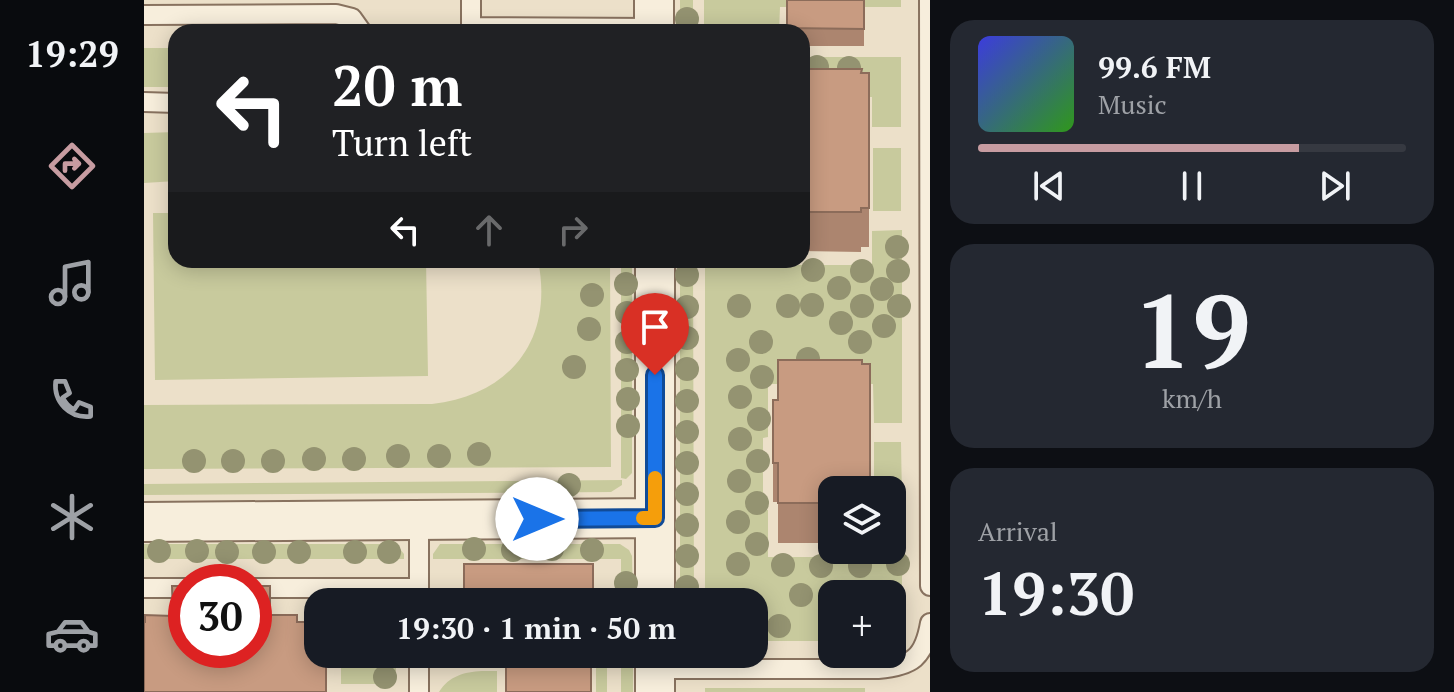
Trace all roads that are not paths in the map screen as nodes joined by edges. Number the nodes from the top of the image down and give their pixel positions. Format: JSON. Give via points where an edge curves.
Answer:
{"nodes":[{"id":1,"x":471,"y":0,"type":"edge"},
{"id":2,"x":929,"y":0,"type":"edge"},
{"id":3,"x":144,"y":15,"type":"edge"},
{"id":4,"x":654,"y":20,"type":"edge"},
{"id":5,"x":356,"y":24,"type":"edge"},
{"id":6,"x":471,"y":24,"type":"edge"},
{"id":7,"x":581,"y":24,"type":"edge"},
{"id":8,"x":144,"y":102,"type":"edge"},
{"id":9,"x":168,"y":103,"type":"edge"},
{"id":10,"x":930,"y":162,"type":"edge"},
{"id":11,"x":655,"y":268,"type":"edge"},
{"id":12,"x":655,"y":518,"type":"junction"},
{"id":13,"x":419,"y":520,"type":"junction"},
{"id":14,"x":144,"y":522,"type":"edge"},
{"id":15,"x":930,"y":568,"type":"edge"},
{"id":16,"x":930,"y":586,"type":"edge"},
{"id":17,"x":144,"y":588,"type":"edge"},
{"id":18,"x":168,"y":588,"type":"edge"},
{"id":19,"x":419,"y":588,"type":"edge"},
{"id":20,"x":655,"y":588,"type":"edge"},
{"id":21,"x":272,"y":589,"type":"edge"},
{"id":22,"x":304,"y":590,"type":"edge"},
{"id":23,"x":930,"y":623,"type":"edge"},
{"id":24,"x":419,"y":668,"type":"edge"},
{"id":25,"x":655,"y":672,"type":"edge"},
{"id":26,"x":419,"y":692,"type":"edge"}],
"edges":[{"from":1,"to":6,"type":"lane"},
{"from":2,"to":10,"type":"lane"},
{"from":3,"to":5,"type":"lane","via":[[336,14]]},
{"from":4,"to":7,"type":"lane"},
{"from":8,"to":9,"type":"lane"},
{"from":10,"to":15,"type":"lane"},
{"from":11,"to":12,"type":"street"},
{"from":12,"to":13,"type":"street"},
{"from":12,"to":20,"type":"street"},
{"from":13,"to":14,"type":"street"},
{"from":13,"to":19,"type":"lane"},
{"from":15,"to":16,"type":"lane"},
{"from":17,"to":18,"type":"lane"},
{"from":21,"to":22,"type":"lane"},
{"from":23,"to":25,"type":"lane","via":[[927,642],[900,667]]},
{"from":24,"to":26,"type":"lane"}]}
